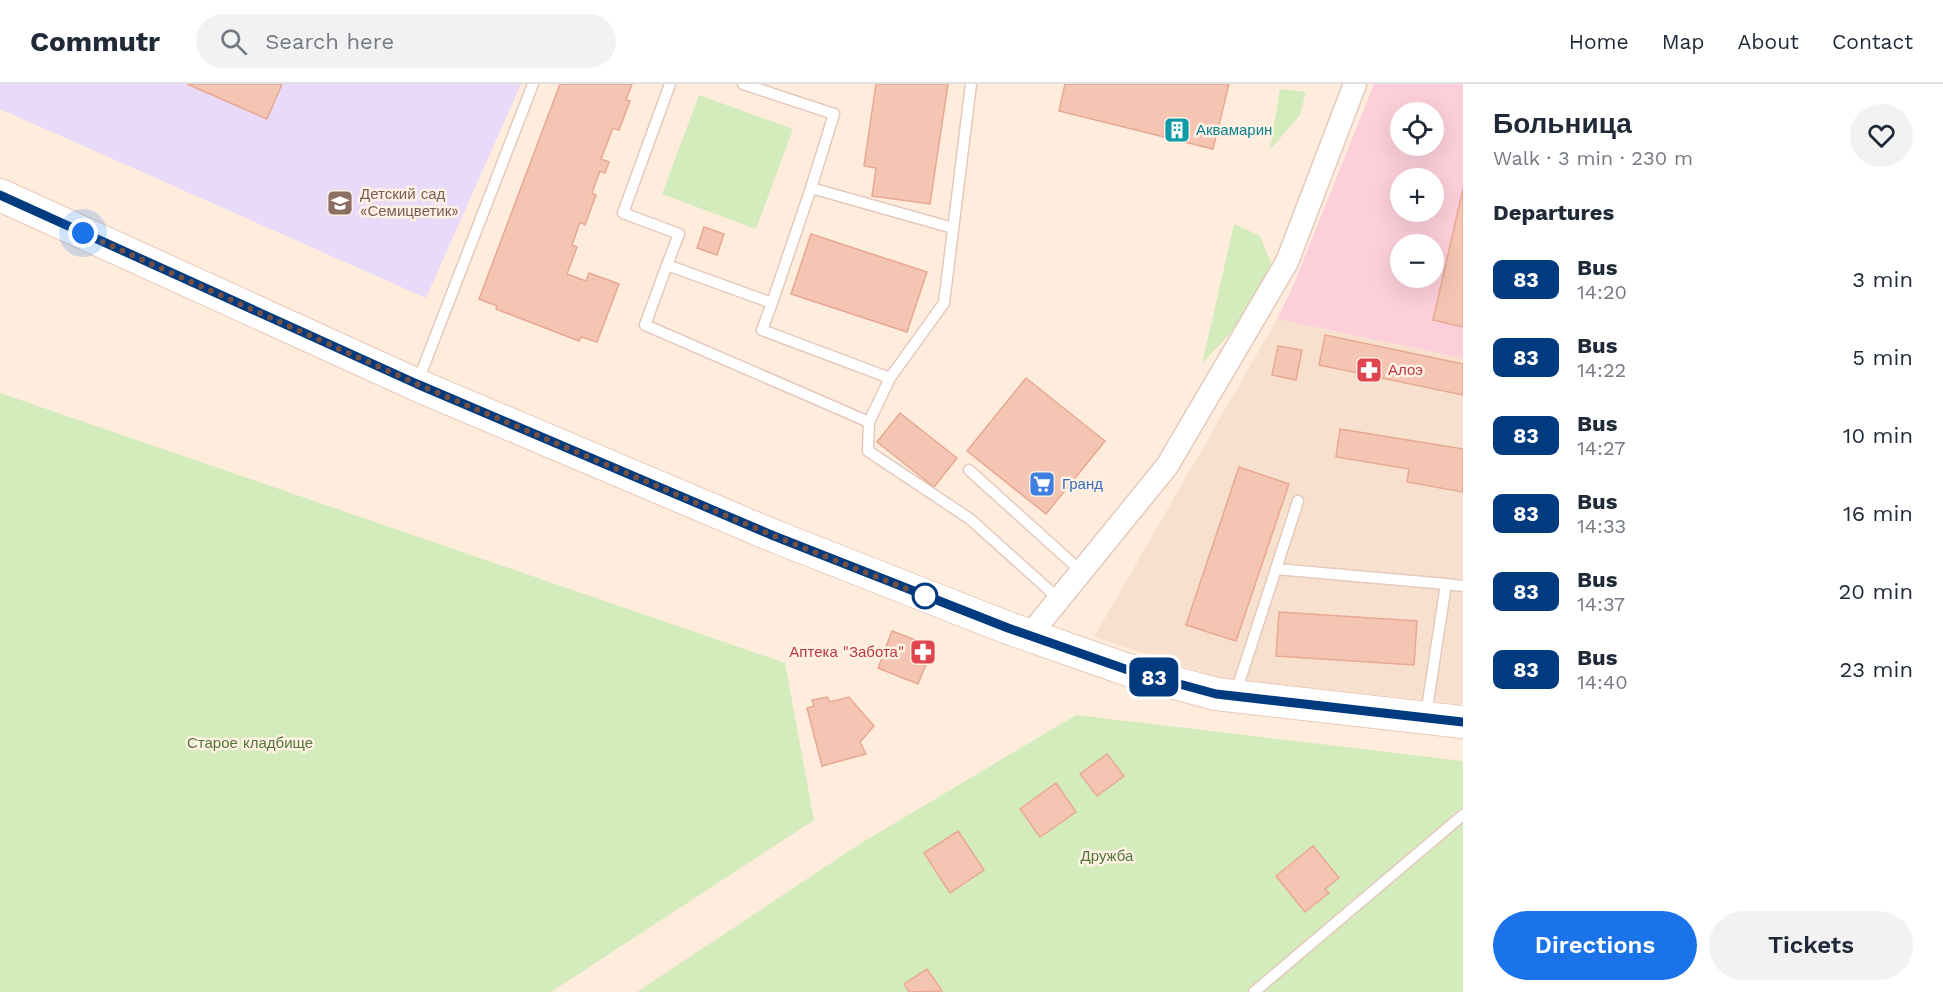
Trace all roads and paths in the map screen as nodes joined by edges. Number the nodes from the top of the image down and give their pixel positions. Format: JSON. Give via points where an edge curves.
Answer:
{"nodes":[{"id":1,"x":533,"y":84,"type":"edge"},
{"id":2,"x":670,"y":84,"type":"edge"},
{"id":3,"x":743,"y":84,"type":"edge"},
{"id":4,"x":971,"y":84,"type":"edge"},
{"id":5,"x":1355,"y":84,"type":"edge"},
{"id":6,"x":811,"y":188,"type":"junction"},
{"id":7,"x":0,"y":195,"type":"edge"},
{"id":8,"x":953,"y":228,"type":"junction"},
{"id":9,"x":667,"y":265,"type":"junction"},
{"id":10,"x":772,"y":303,"type":"junction"},
{"id":11,"x":890,"y":378,"type":"junction"},
{"id":12,"x":417,"y":384,"type":"junction"},
{"id":13,"x":869,"y":422,"type":"junction"},
{"id":14,"x":969,"y":470,"type":"dead end"},
{"id":15,"x":1298,"y":501,"type":"dead end"},
{"id":16,"x":1276,"y":569,"type":"junction"},
{"id":17,"x":1082,"y":572,"type":"junction"},
{"id":18,"x":1446,"y":584,"type":"junction"},
{"id":19,"x":1463,"y":586,"type":"edge"},
{"id":20,"x":1059,"y":599,"type":"junction"},
{"id":21,"x":1029,"y":636,"type":"junction"},
{"id":22,"x":1235,"y":697,"type":"junction"},
{"id":23,"x":1426,"y":718,"type":"junction"},
{"id":24,"x":1463,"y":722,"type":"edge"},
{"id":25,"x":1463,"y":815,"type":"edge"},
{"id":26,"x":1254,"y":992,"type":"edge"}],
"edges":[{"from":1,"to":12,"type":"lane"},
{"from":2,"to":9,"type":"lane","via":[[622,213],[679,234]]},
{"from":3,"to":6,"type":"lane","via":[[834,114]]},
{"from":4,"to":8,"type":"lane"},
{"from":5,"to":17,"type":"street","via":[[1287,262],[1167,466]]},
{"from":6,"to":8,"type":"lane"},
{"from":6,"to":10,"type":"lane"},
{"from":7,"to":12,"type":"street"},
{"from":8,"to":11,"type":"lane","via":[[944,303]]},
{"from":9,"to":10,"type":"lane"},
{"from":9,"to":13,"type":"lane","via":[[645,325]]},
{"from":10,"to":11,"type":"lane","via":[[762,330]]},
{"from":11,"to":13,"type":"lane"},
{"from":12,"to":21,"type":"street","via":[[774,536]]},
{"from":13,"to":20,"type":"lane","via":[[868,451],[970,519]]},
{"from":14,"to":17,"type":"lane"},
{"from":15,"to":16,"type":"lane"},
{"from":16,"to":18,"type":"lane"},
{"from":16,"to":22,"type":"lane"},
{"from":17,"to":20,"type":"street"},
{"from":18,"to":19,"type":"lane"},
{"from":18,"to":23,"type":"lane"},
{"from":20,"to":21,"type":"street"},
{"from":21,"to":22,"type":"street","via":[[1128,670]]},
{"from":22,"to":23,"type":"street"},
{"from":23,"to":24,"type":"street"},
{"from":25,"to":26,"type":"lane"}]}
